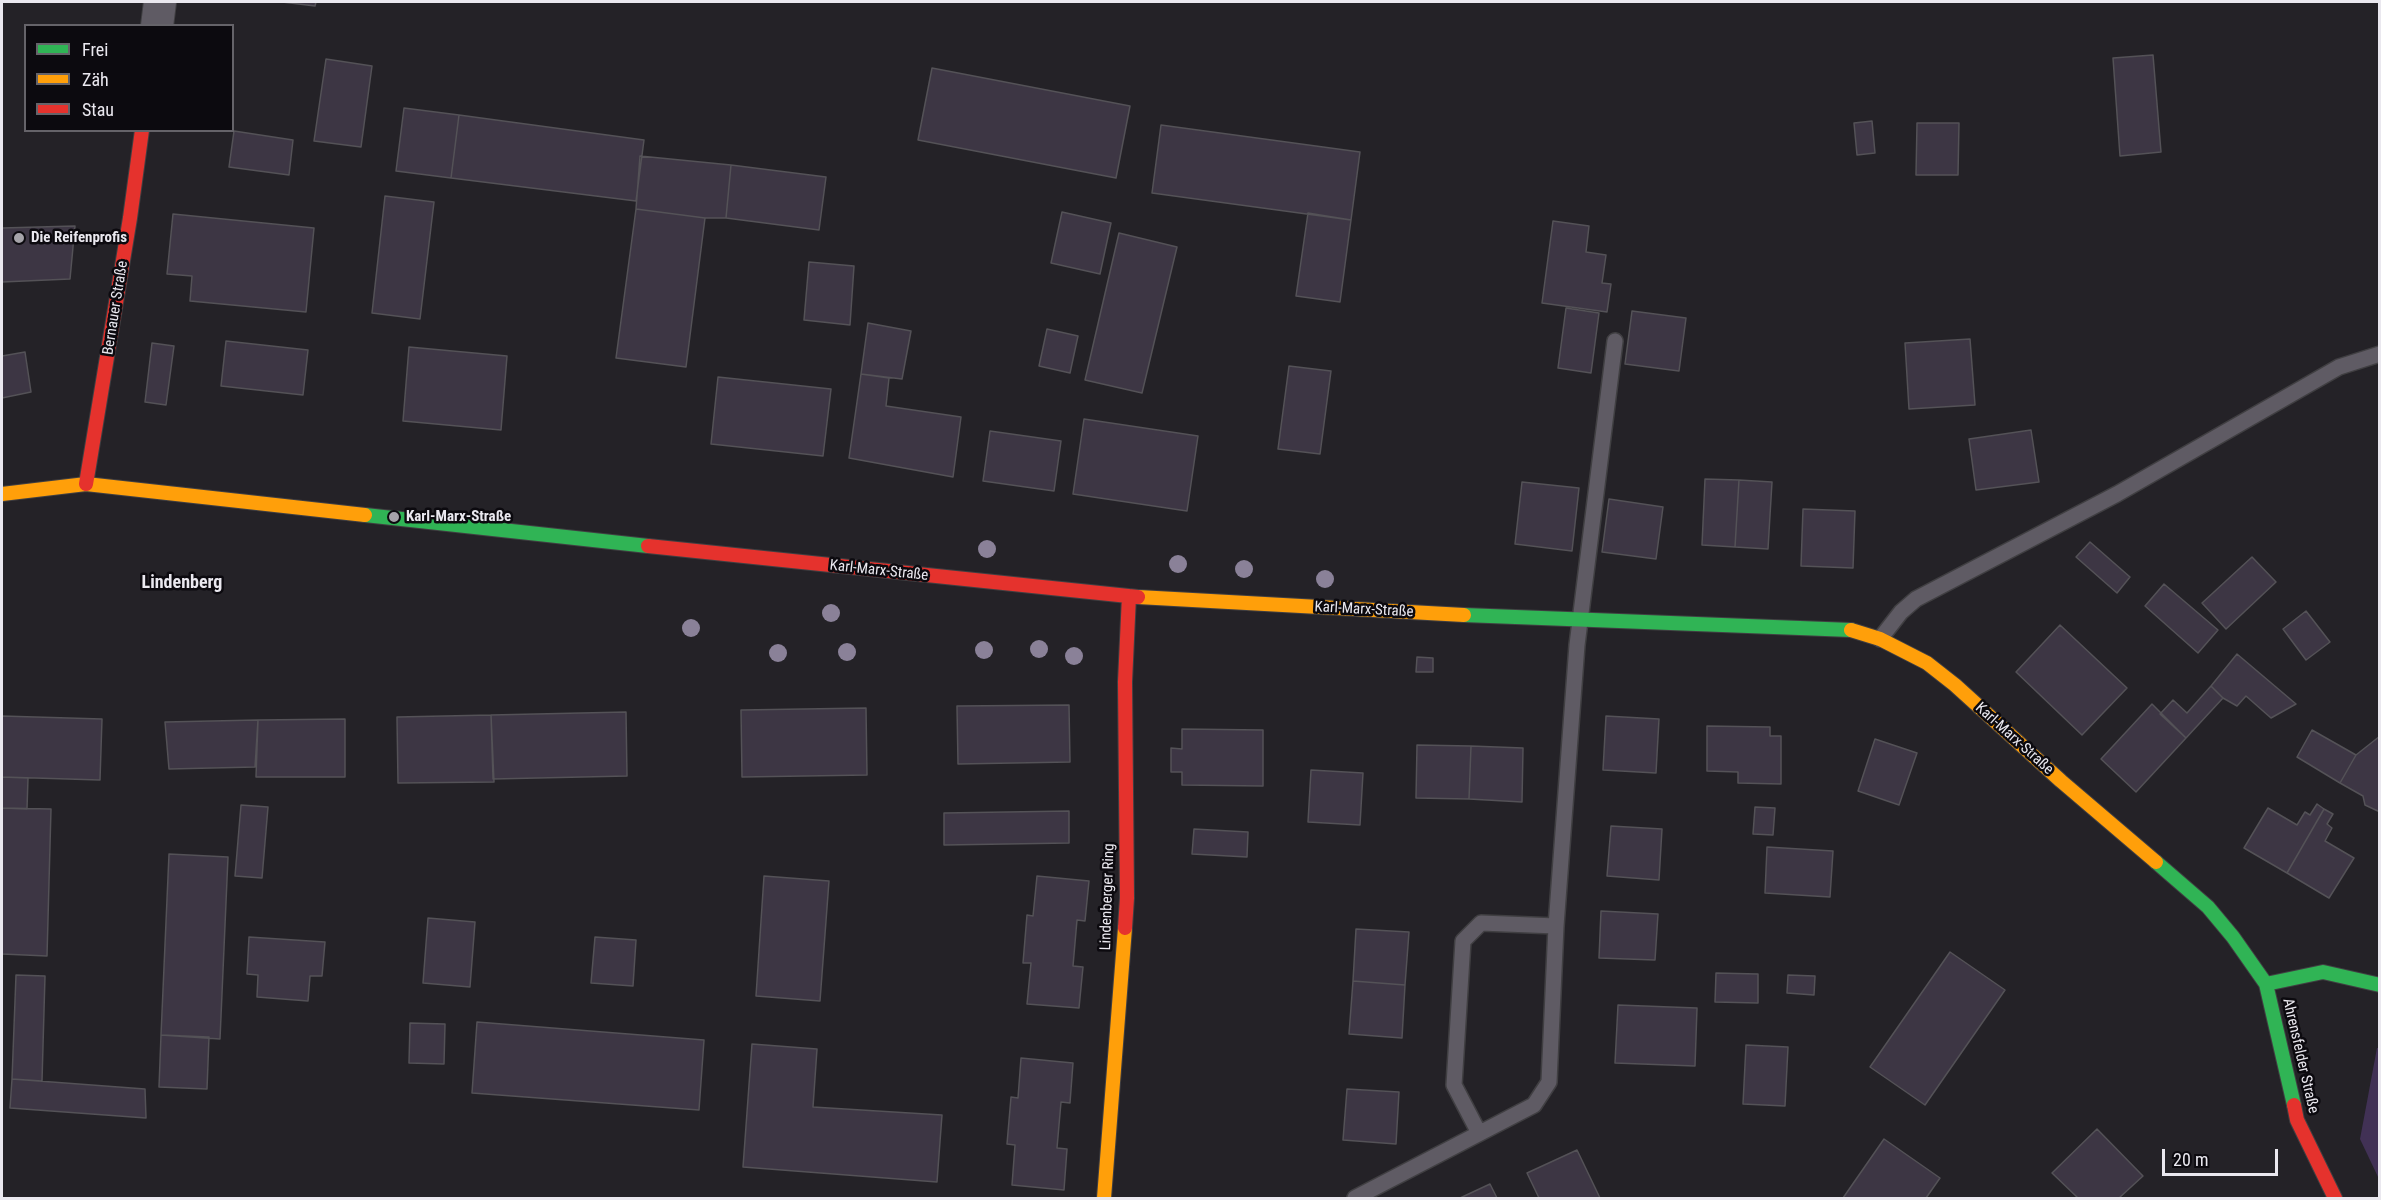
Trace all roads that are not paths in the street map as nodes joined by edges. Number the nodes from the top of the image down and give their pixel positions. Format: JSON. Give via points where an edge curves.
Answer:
{"nodes":[{"id":1,"x":160,"y":2,"type":"edge"},
{"id":2,"x":157,"y":24,"type":"edge"},
{"id":3,"x":142,"y":132,"type":"edge"},
{"id":4,"x":1615,"y":341,"type":"dead end"},
{"id":5,"x":2379,"y":354,"type":"edge"},
{"id":6,"x":86,"y":484,"type":"junction"},
{"id":7,"x":2,"y":494,"type":"edge"},
{"id":8,"x":1129,"y":596,"type":"junction"},
{"id":9,"x":1581,"y":618,"type":"junction"},
{"id":10,"x":1881,"y":639,"type":"junction"},
{"id":11,"x":1556,"y":926,"type":"junction"},
{"id":12,"x":2266,"y":984,"type":"junction"},
{"id":13,"x":2379,"y":985,"type":"edge"},
{"id":14,"x":1479,"y":1133,"type":"junction"},
{"id":15,"x":1104,"y":1198,"type":"edge"},
{"id":16,"x":1355,"y":1198,"type":"edge"},
{"id":17,"x":2335,"y":1198,"type":"edge"}],
"edges":[{"from":1,"to":2,"type":"street"},
{"from":3,"to":6,"type":"street","name":"Bernauer Straße"},
{"from":4,"to":9,"type":"lane"},
{"from":5,"to":10,"type":"lane","via":[[2339,367],[2117,494],[1916,599],[1900,612]]},
{"from":6,"to":7,"type":"street","name":"Karl-Marx-Straße"},
{"from":6,"to":8,"type":"street","name":"Karl-Marx-Straße"},
{"from":8,"to":9,"type":"street","name":"Karl-Marx-Straße","via":[[1396,612]]},
{"from":8,"to":15,"type":"street","name":"Lindenberger Ring","via":[[1125,682],[1126,898]]},
{"from":9,"to":10,"type":"street","name":"Karl-Marx-Straße","via":[[1848,629]]},
{"from":9,"to":11,"type":"lane"},
{"from":10,"to":12,"type":"street","name":"Karl-Marx-Straße","via":[[1927,663],[1955,685],[2208,907]]},
{"from":11,"to":14,"type":"lane","via":[[1549,1082],[1534,1105]]},
{"from":11,"to":14,"type":"lane","via":[[1480,923],[1463,941],[1454,1085]]},
{"from":12,"to":13,"type":"street","via":[[2323,972]]},
{"from":12,"to":17,"type":"street","name":"Ahrensfelder Straße","via":[[2297,1120]]},
{"from":14,"to":16,"type":"lane"}]}
